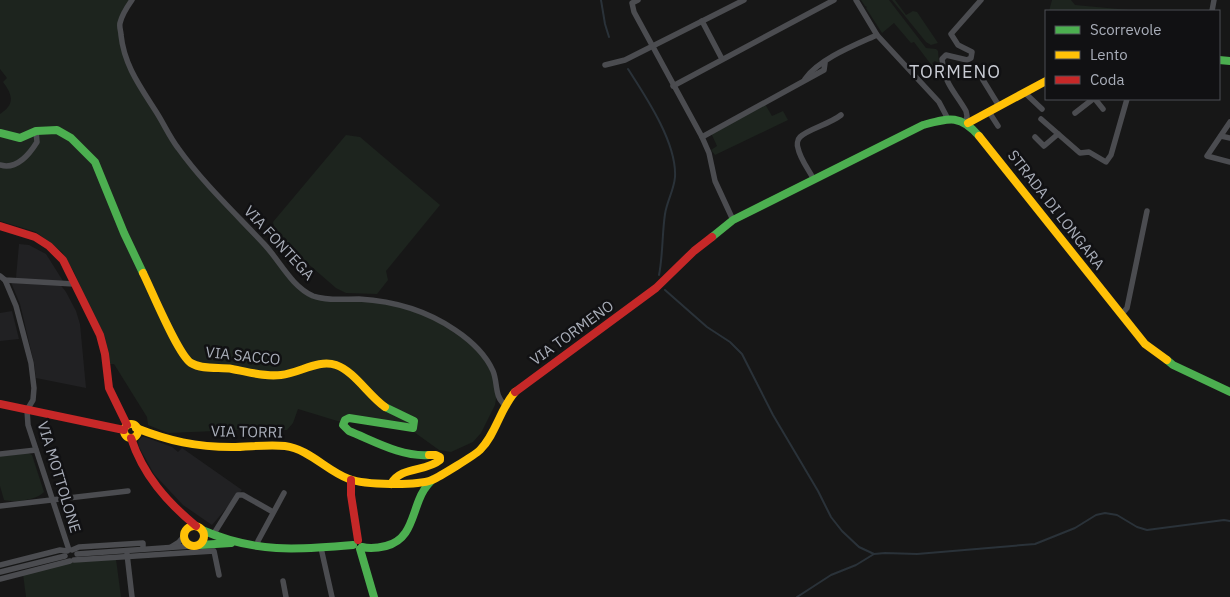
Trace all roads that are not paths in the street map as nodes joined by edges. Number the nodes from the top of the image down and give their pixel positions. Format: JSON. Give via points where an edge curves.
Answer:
{"nodes":[{"id":1,"x":132,"y":0,"type":"edge"},
{"id":2,"x":638,"y":0,"type":"edge"},
{"id":3,"x":744,"y":0,"type":"edge"},
{"id":4,"x":834,"y":0,"type":"edge"},
{"id":5,"x":856,"y":0,"type":"edge"},
{"id":6,"x":981,"y":0,"type":"edge"},
{"id":7,"x":702,"y":22,"type":"junction"},
{"id":8,"x":877,"y":34,"type":"junction"},
{"id":9,"x":652,"y":47,"type":"junction"},
{"id":10,"x":722,"y":59,"type":"junction"},
{"id":11,"x":605,"y":65,"type":"dead end"},
{"id":12,"x":983,"y":80,"type":"dead end"},
{"id":13,"x":1045,"y":82,"type":"edge"},
{"id":14,"x":673,"y":86,"type":"junction"},
{"id":15,"x":1024,"y":92,"type":"junction"},
{"id":16,"x":1089,"y":100,"type":"edge"},
{"id":17,"x":1091,"y":100,"type":"edge"},
{"id":18,"x":1127,"y":100,"type":"edge"},
{"id":19,"x":999,"y":106,"type":"junction"},
{"id":20,"x":1042,"y":109,"type":"dead end"},
{"id":21,"x":1103,"y":109,"type":"dead end"},
{"id":22,"x":989,"y":112,"type":"junction"},
{"id":23,"x":1075,"y":113,"type":"dead end"},
{"id":24,"x":841,"y":115,"type":"dead end"},
{"id":25,"x":948,"y":119,"type":"junction"},
{"id":26,"x":1041,"y":119,"type":"dead end"},
{"id":27,"x":967,"y":122,"type":"junction"},
{"id":28,"x":1230,"y":122,"type":"edge"},
{"id":29,"x":998,"y":126,"type":"dead end"},
{"id":30,"x":36,"y":131,"type":"junction"},
{"id":31,"x":0,"y":133,"type":"edge"},
{"id":32,"x":1058,"y":134,"type":"junction"},
{"id":33,"x":1035,"y":136,"type":"dead end"},
{"id":34,"x":1221,"y":136,"type":"junction"},
{"id":35,"x":702,"y":137,"type":"junction"},
{"id":36,"x":1230,"y":138,"type":"edge"},
{"id":37,"x":1230,"y":162,"type":"edge"},
{"id":38,"x":0,"y":165,"type":"edge"},
{"id":39,"x":814,"y":180,"type":"junction"},
{"id":40,"x":1147,"y":211,"type":"dead end"},
{"id":41,"x":733,"y":220,"type":"junction"},
{"id":42,"x":0,"y":226,"type":"edge"},
{"id":43,"x":2,"y":278,"type":"edge"},
{"id":44,"x":74,"y":284,"type":"junction"},
{"id":45,"x":1121,"y":315,"type":"junction"},
{"id":46,"x":1230,"y":392,"type":"edge"},
{"id":47,"x":0,"y":404,"type":"edge"},
{"id":48,"x":505,"y":405,"type":"junction"},
{"id":49,"x":27,"y":410,"type":"junction"},
{"id":50,"x":126,"y":428,"type":"junction"},
{"id":51,"x":136,"y":428,"type":"junction"},
{"id":52,"x":131,"y":438,"type":"junction"},
{"id":53,"x":36,"y":450,"type":"junction"},
{"id":54,"x":0,"y":454,"type":"edge"},
{"id":55,"x":351,"y":480,"type":"junction"},
{"id":56,"x":432,"y":480,"type":"junction"},
{"id":57,"x":418,"y":483,"type":"junction"},
{"id":58,"x":391,"y":484,"type":"junction"},
{"id":59,"x":128,"y":491,"type":"dead end"},
{"id":60,"x":284,"y":492,"type":"dead end"},
{"id":61,"x":421,"y":493,"type":"junction"},
{"id":62,"x":52,"y":499,"type":"junction"},
{"id":63,"x":0,"y":506,"type":"edge"},
{"id":64,"x":273,"y":512,"type":"junction"},
{"id":65,"x":182,"y":513,"type":"junction"},
{"id":66,"x":199,"y":528,"type":"junction"},
{"id":67,"x":184,"y":534,"type":"junction"},
{"id":68,"x":213,"y":535,"type":"junction"},
{"id":69,"x":233,"y":543,"type":"junction"},
{"id":70,"x":200,"y":545,"type":"junction"},
{"id":71,"x":358,"y":545,"type":"junction"},
{"id":72,"x":143,"y":546,"type":"junction"},
{"id":73,"x":191,"y":546,"type":"junction"},
{"id":74,"x":257,"y":547,"type":"junction"},
{"id":75,"x":170,"y":548,"type":"junction"},
{"id":76,"x":321,"y":548,"type":"junction"},
{"id":77,"x":126,"y":550,"type":"junction"},
{"id":78,"x":70,"y":555,"type":"junction"},
{"id":79,"x":127,"y":557,"type":"junction"},
{"id":80,"x":0,"y":566,"type":"edge"},
{"id":81,"x":0,"y":572,"type":"edge"},
{"id":82,"x":219,"y":574,"type":"dead end"},
{"id":83,"x":0,"y":579,"type":"edge"},
{"id":84,"x":283,"y":581,"type":"dead end"},
{"id":85,"x":132,"y":597,"type":"edge"},
{"id":86,"x":286,"y":597,"type":"edge"},
{"id":87,"x":332,"y":597,"type":"edge"},
{"id":88,"x":374,"y":597,"type":"edge"}],
"edges":[{"from":1,"to":48,"type":"street","name":"VIA FONTEGA","via":[[120,24],[122,46],[138,84],[183,154],[288,274],[313,296],[398,304],[454,329],[485,357],[496,380],[498,399]]},
{"from":2,"to":9,"type":"street","via":[[631,6]]},
{"from":3,"to":7,"type":"street"},
{"from":4,"to":10,"type":"street"},
{"from":5,"to":8,"type":"street"},
{"from":6,"to":27,"type":"street","via":[[951,34],[958,45],[972,52],[971,58],[946,55],[942,59],[949,88],[966,111]]},
{"from":7,"to":9,"type":"street"},
{"from":7,"to":10,"type":"street"},
{"from":8,"to":25,"type":"street","via":[[939,102]]},
{"from":8,"to":35,"type":"street","via":[[812,70],[804,82]]},
{"from":9,"to":11,"type":"street"},
{"from":9,"to":14,"type":"street"},
{"from":10,"to":14,"type":"street"},
{"from":12,"to":19,"type":"street"},
{"from":13,"to":15,"type":"main road"},
{"from":14,"to":35,"type":"street"},
{"from":15,"to":19,"type":"main road"},
{"from":15,"to":20,"type":"street"},
{"from":16,"to":23,"type":"street"},
{"from":17,"to":21,"type":"street"},
{"from":18,"to":32,"type":"street","via":[[1111,155],[1106,162],[1089,152],[1080,153]]},
{"from":19,"to":22,"type":"main road"},
{"from":22,"to":27,"type":"main road"},
{"from":22,"to":29,"type":"street"},
{"from":24,"to":39,"type":"street","via":[[800,137],[797,142]]},
{"from":25,"to":27,"type":"main road","name":"VIA TORMENO"},
{"from":25,"to":39,"type":"main road","name":"VIA TORMENO","via":[[922,125]]},
{"from":26,"to":32,"type":"street"},
{"from":27,"to":45,"type":"main road","name":"STRADA DI LONGARA","via":[[990,146]]},
{"from":28,"to":34,"type":"street"},
{"from":30,"to":31,"type":"main road","name":"VIA SACCO","via":[[20,138]]},
{"from":30,"to":38,"type":"street","via":[[37,142],[18,164]]},
{"from":30,"to":58,"type":"main road","name":"VIA SACCO","via":[[57,130],[71,138],[95,162],[124,233],[180,350],[190,362],[273,376],[294,373],[318,364],[334,364],[347,371],[377,402],[414,421],[413,428],[349,418],[343,425],[348,431],[413,456],[440,457],[434,466],[397,475]]},
{"from":32,"to":33,"type":"street","via":[[1044,146]]},
{"from":34,"to":36,"type":"street"},
{"from":34,"to":37,"type":"street","via":[[1206,156]]},
{"from":35,"to":41,"type":"street","via":[[715,181]]},
{"from":39,"to":41,"type":"main road","name":"VIA TORMENO"},
{"from":40,"to":45,"type":"street","via":[[1127,308]]},
{"from":41,"to":48,"type":"main road","name":"VIA TORMENO","via":[[694,251],[656,288],[524,384]]},
{"from":42,"to":44,"type":"main road","via":[[29,233],[48,244],[63,260]]},
{"from":43,"to":44,"type":"street"},
{"from":43,"to":49,"type":"street","via":[[16,306],[31,363],[34,388]]},
{"from":44,"to":50,"type":"main road","via":[[100,334],[109,388]]},
{"from":45,"to":46,"type":"main road","name":"STRADA DI LONGARA","via":[[1145,344],[1165,361]]},
{"from":47,"to":49,"type":"main road"},
{"from":48,"to":56,"type":"main road","name":"VIA TORMENO","via":[[480,450]]},
{"from":49,"to":50,"type":"main road"},
{"from":49,"to":53,"type":"street","name":"VIA MOTTOLONE"},
{"from":50,"to":51,"type":"main road","via":[[133,425]]},
{"from":50,"to":52,"type":"main road","via":[[125,436]]},
{"from":51,"to":52,"type":"main road","via":[[137,434]]},
{"from":51,"to":55,"type":"main road","name":"VIA TORRI","via":[[188,444],[286,446]]},
{"from":52,"to":65,"type":"main road","via":[[149,477]]},
{"from":53,"to":54,"type":"street"},
{"from":53,"to":62,"type":"street","name":"VIA MOTTOLONE"},
{"from":55,"to":58,"type":"main road","name":"VIA TORMENO"},
{"from":55,"to":71,"type":"main road"},
{"from":56,"to":57,"type":"main road","name":"VIA TORMENO"},
{"from":56,"to":61,"type":"main road"},
{"from":57,"to":58,"type":"main road","name":"VIA TORMENO"},
{"from":57,"to":61,"type":"main road"},
{"from":59,"to":62,"type":"street"},
{"from":60,"to":64,"type":"street"},
{"from":61,"to":71,"type":"main road","via":[[408,532],[399,542],[366,548]]},
{"from":62,"to":63,"type":"street"},
{"from":62,"to":78,"type":"street","name":"VIA MOTTOLONE"},
{"from":64,"to":68,"type":"street","via":[[238,495]]},
{"from":64,"to":74,"type":"street"},
{"from":65,"to":66,"type":"main road"},
{"from":65,"to":67,"type":"main road"},
{"from":66,"to":67,"type":"main road","via":[[191,527]]},
{"from":66,"to":68,"type":"main road"},
{"from":66,"to":70,"type":"main road","via":[[204,540]]},
{"from":67,"to":73,"type":"main road"},
{"from":67,"to":75,"type":"street"},
{"from":68,"to":69,"type":"main road"},
{"from":69,"to":70,"type":"main road"},
{"from":69,"to":74,"type":"main road"},
{"from":70,"to":73,"type":"main road"},
{"from":71,"to":76,"type":"main road"},
{"from":71,"to":88,"type":"main road","via":[[366,562]]},
{"from":72,"to":75,"type":"street"},
{"from":72,"to":77,"type":"street"},
{"from":72,"to":78,"type":"street","via":[[80,547]]},
{"from":73,"to":75,"type":"street"},
{"from":74,"to":76,"type":"main road","via":[[273,550]]},
{"from":76,"to":87,"type":"street"},
{"from":77,"to":78,"type":"street"},
{"from":77,"to":79,"type":"street"},
{"from":78,"to":79,"type":"street"},
{"from":78,"to":80,"type":"street","via":[[60,550]]},
{"from":78,"to":81,"type":"street"},
{"from":78,"to":83,"type":"street"},
{"from":79,"to":82,"type":"street","via":[[214,551]]},
{"from":79,"to":85,"type":"street"},
{"from":84,"to":86,"type":"street"}]}
